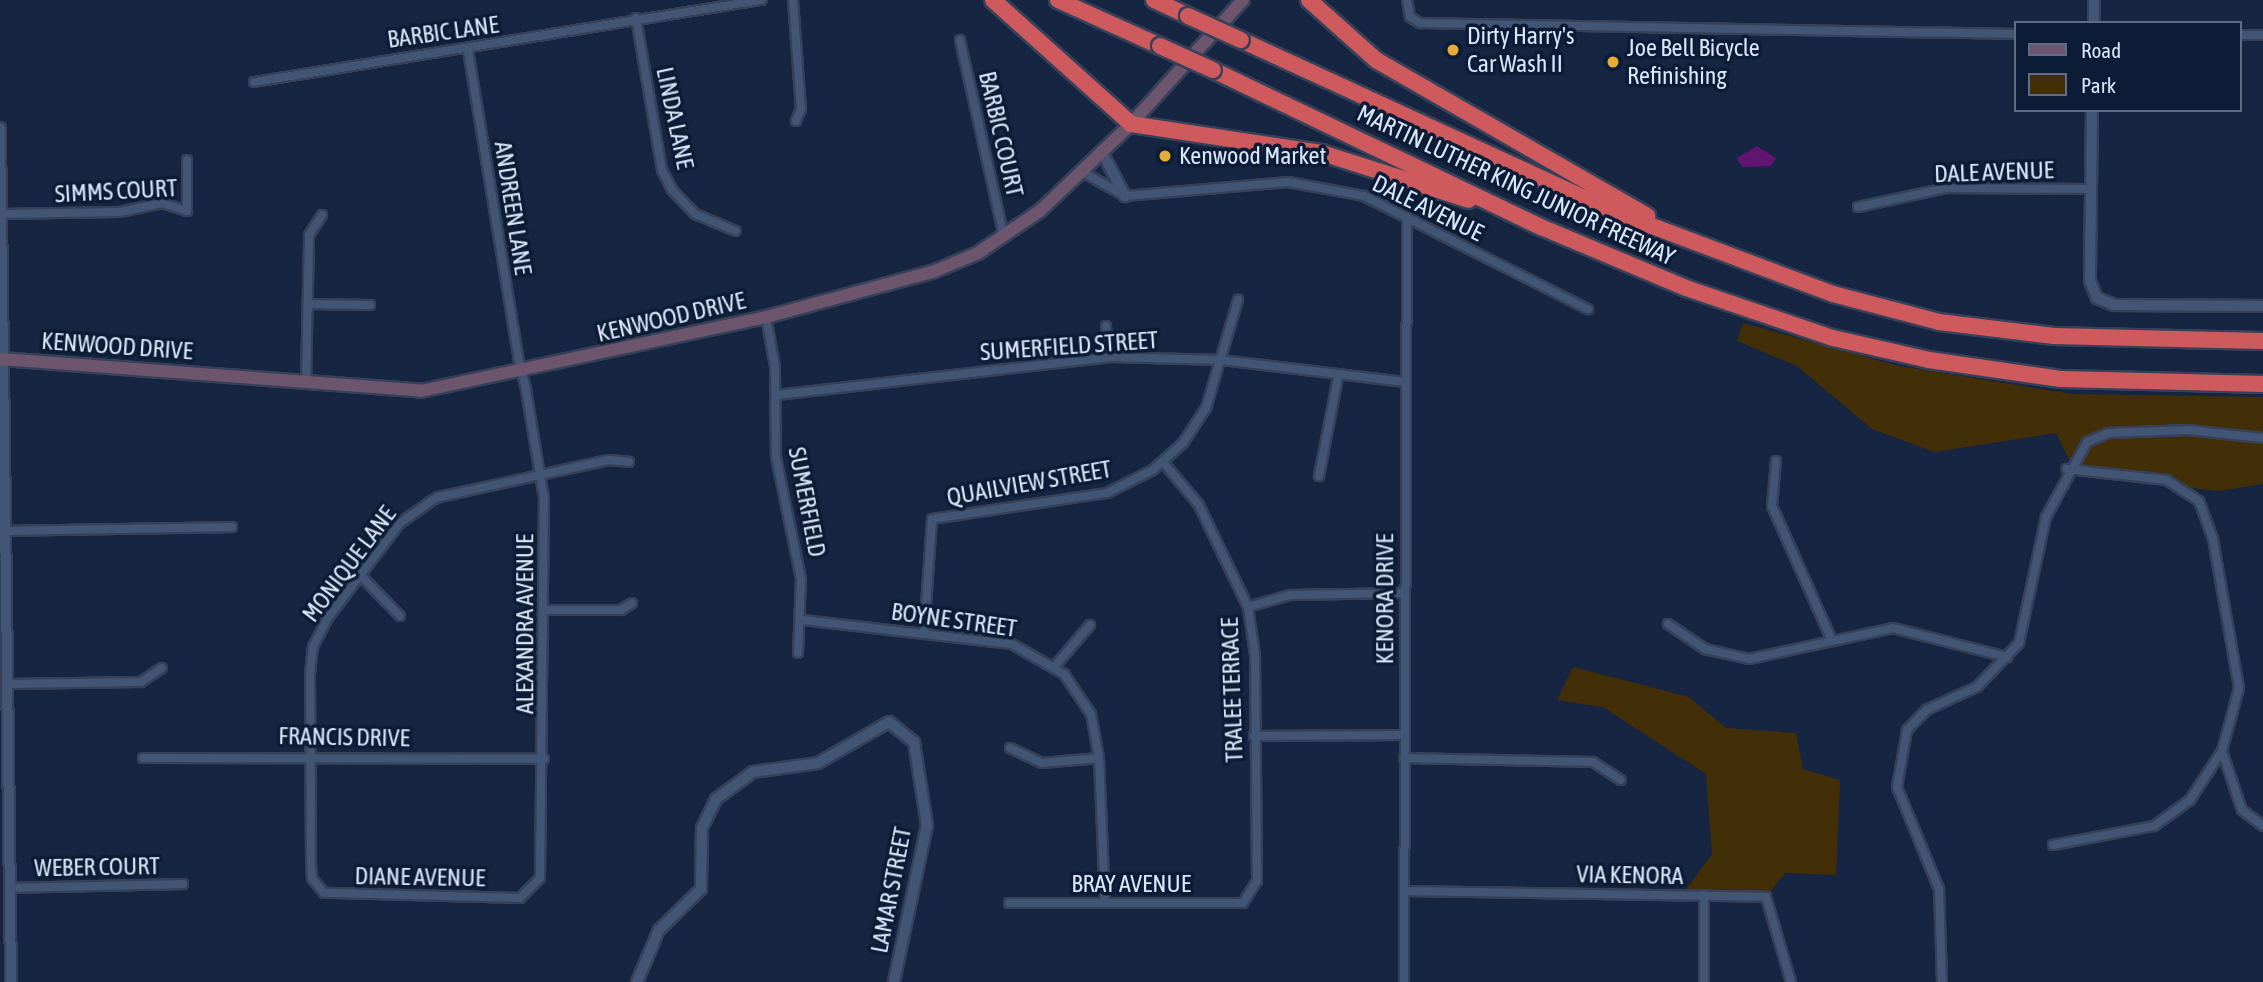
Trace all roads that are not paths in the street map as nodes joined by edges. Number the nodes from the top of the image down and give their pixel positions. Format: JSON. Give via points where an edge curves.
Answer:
{"nodes":[{"id":1,"x":761,"y":0,"type":"edge"},
{"id":2,"x":793,"y":0,"type":"edge"},
{"id":3,"x":993,"y":0,"type":"edge"},
{"id":4,"x":1058,"y":0,"type":"edge"},
{"id":5,"x":1154,"y":0,"type":"edge"},
{"id":6,"x":1243,"y":0,"type":"edge"},
{"id":7,"x":1309,"y":0,"type":"edge"},
{"id":8,"x":1407,"y":0,"type":"edge"},
{"id":9,"x":2094,"y":0,"type":"edge"},
{"id":10,"x":636,"y":18,"type":"junction"},
{"id":11,"x":2094,"y":21,"type":"edge"},
{"id":12,"x":2014,"y":34,"type":"edge"},
{"id":13,"x":2242,"y":35,"type":"edge"},
{"id":14,"x":2263,"y":35,"type":"edge"},
{"id":15,"x":960,"y":40,"type":"dead end"},
{"id":16,"x":468,"y":50,"type":"junction"},
{"id":17,"x":254,"y":82,"type":"dead end"},
{"id":18,"x":2092,"y":112,"type":"edge"},
{"id":19,"x":796,"y":121,"type":"dead end"},
{"id":20,"x":1131,"y":124,"type":"junction"},
{"id":21,"x":0,"y":128,"type":"edge"},
{"id":22,"x":1102,"y":152,"type":"junction"},
{"id":23,"x":187,"y":160,"type":"dead end"},
{"id":24,"x":1081,"y":171,"type":"junction"},
{"id":25,"x":2090,"y":189,"type":"junction"},
{"id":26,"x":1125,"y":196,"type":"junction"},
{"id":27,"x":1858,"y":207,"type":"dead end"},
{"id":28,"x":1,"y":214,"type":"edge"},
{"id":29,"x":322,"y":215,"type":"dead end"},
{"id":30,"x":1407,"y":217,"type":"junction"},
{"id":31,"x":1541,"y":226,"type":"junction"},
{"id":32,"x":736,"y":231,"type":"dead end"},
{"id":33,"x":1004,"y":237,"type":"junction"},
{"id":34,"x":1700,"y":247,"type":"junction"},
{"id":35,"x":1238,"y":300,"type":"dead end"},
{"id":36,"x":309,"y":304,"type":"junction"},
{"id":37,"x":370,"y":305,"type":"dead end"},
{"id":38,"x":2263,"y":306,"type":"edge"},
{"id":39,"x":1588,"y":309,"type":"dead end"},
{"id":40,"x":766,"y":317,"type":"junction"},
{"id":41,"x":1106,"y":326,"type":"dead end"},
{"id":42,"x":2263,"y":341,"type":"edge"},
{"id":43,"x":1109,"y":357,"type":"junction"},
{"id":44,"x":1,"y":359,"type":"edge"},
{"id":45,"x":1221,"y":360,"type":"junction"},
{"id":46,"x":521,"y":372,"type":"junction"},
{"id":47,"x":1338,"y":377,"type":"junction"},
{"id":48,"x":1405,"y":382,"type":"junction"},
{"id":49,"x":306,"y":383,"type":"junction"},
{"id":50,"x":2263,"y":384,"type":"edge"},
{"id":51,"x":777,"y":396,"type":"junction"},
{"id":52,"x":2263,"y":438,"type":"edge"},
{"id":53,"x":1776,"y":461,"type":"dead end"},
{"id":54,"x":629,"y":462,"type":"dead end"},
{"id":55,"x":1163,"y":462,"type":"junction"},
{"id":56,"x":2067,"y":469,"type":"junction"},
{"id":57,"x":540,"y":475,"type":"junction"},
{"id":58,"x":1320,"y":476,"type":"dead end"},
{"id":59,"x":232,"y":527,"type":"dead end"},
{"id":60,"x":5,"y":530,"type":"junction"},
{"id":61,"x":363,"y":578,"type":"junction"},
{"id":62,"x":1404,"y":593,"type":"junction"},
{"id":63,"x":632,"y":603,"type":"dead end"},
{"id":64,"x":1248,"y":607,"type":"junction"},
{"id":65,"x":544,"y":610,"type":"junction"},
{"id":66,"x":400,"y":616,"type":"dead end"},
{"id":67,"x":803,"y":620,"type":"junction"},
{"id":68,"x":1668,"y":624,"type":"dead end"},
{"id":69,"x":1090,"y":625,"type":"dead end"},
{"id":70,"x":924,"y":634,"type":"junction"},
{"id":71,"x":1832,"y":641,"type":"junction"},
{"id":72,"x":798,"y":653,"type":"dead end"},
{"id":73,"x":2007,"y":657,"type":"junction"},
{"id":74,"x":1055,"y":666,"type":"junction"},
{"id":75,"x":162,"y":668,"type":"dead end"},
{"id":76,"x":7,"y":684,"type":"junction"},
{"id":77,"x":1254,"y":736,"type":"junction"},
{"id":78,"x":1404,"y":736,"type":"junction"},
{"id":79,"x":1010,"y":748,"type":"dead end"},
{"id":80,"x":2222,"y":751,"type":"junction"},
{"id":81,"x":310,"y":755,"type":"junction"},
{"id":82,"x":144,"y":758,"type":"dead end"},
{"id":83,"x":1099,"y":758,"type":"junction"},
{"id":84,"x":1404,"y":758,"type":"junction"},
{"id":85,"x":544,"y":759,"type":"junction"},
{"id":86,"x":4,"y":765,"type":"edge"},
{"id":87,"x":1621,"y":779,"type":"dead end"},
{"id":88,"x":2263,"y":826,"type":"edge"},
{"id":89,"x":2053,"y":845,"type":"dead end"},
{"id":90,"x":311,"y":863,"type":"joint"},
{"id":91,"x":540,"y":878,"type":"joint"},
{"id":92,"x":183,"y":884,"type":"dead end"},
{"id":93,"x":10,"y":888,"type":"junction"},
{"id":94,"x":1404,"y":891,"type":"junction"},
{"id":95,"x":1704,"y":895,"type":"junction"},
{"id":96,"x":1250,"y":898,"type":"joint"},
{"id":97,"x":1009,"y":903,"type":"dead end"},
{"id":98,"x":1105,"y":903,"type":"junction"},
{"id":99,"x":11,"y":982,"type":"edge"},
{"id":100,"x":637,"y":982,"type":"edge"},
{"id":101,"x":894,"y":982,"type":"edge"},
{"id":102,"x":1404,"y":982,"type":"edge"},
{"id":103,"x":1704,"y":982,"type":"edge"},
{"id":104,"x":1791,"y":982,"type":"edge"},
{"id":105,"x":1942,"y":982,"type":"edge"}],
"edges":[{"from":1,"to":10,"type":"street","name":"BARBIC LANE"},
{"from":2,"to":19,"type":"street","via":[[801,108]]},
{"from":3,"to":20,"type":"highway"},
{"from":4,"to":31,"type":"highway","name":"MARTIN LUTHER KING JUNIOR FREEWAY","bridge":true},
{"from":5,"to":34,"type":"highway","name":"MARTIN LUTHER KING JUNIOR FREEWAY","bridge":true},
{"from":6,"to":20,"type":"main road","name":"KENWOOD DRIVE"},
{"from":7,"to":34,"type":"highway","via":[[1376,60]]},
{"from":8,"to":12,"type":"street","via":[[1410,17],[1420,23]]},
{"from":9,"to":11,"type":"street"},
{"from":10,"to":16,"type":"street","name":"BARBIC LANE"},
{"from":10,"to":32,"type":"street","name":"LINDA LANE","via":[[667,180],[695,214]]},
{"from":13,"to":14,"type":"street"},
{"from":15,"to":33,"type":"street","name":"BARBIC COURT"},
{"from":16,"to":17,"type":"street","name":"BARBIC LANE"},
{"from":16,"to":46,"type":"street","name":"ANDREEN LANE"},
{"from":18,"to":25,"type":"street"},
{"from":20,"to":22,"type":"main road","name":"KENWOOD DRIVE"},
{"from":20,"to":31,"type":"highway","via":[[1335,157]]},
{"from":21,"to":28,"type":"street"},
{"from":22,"to":24,"type":"main road","name":"KENWOOD DRIVE"},
{"from":22,"to":26,"type":"street"},
{"from":23,"to":28,"type":"street","name":"SIMMS COURT","via":[[187,211],[162,203],[120,212]]},
{"from":24,"to":26,"type":"street"},
{"from":24,"to":33,"type":"main road","name":"KENWOOD DRIVE"},
{"from":25,"to":27,"type":"street","name":"DALE AVENUE","via":[[1947,188]]},
{"from":25,"to":38,"type":"street","via":[[2090,281],[2097,298],[2114,304]]},
{"from":26,"to":30,"type":"street","name":"DALE AVENUE","via":[[1288,182],[1364,196]]},
{"from":28,"to":44,"type":"street"},
{"from":29,"to":36,"type":"street","via":[[309,235]]},
{"from":30,"to":39,"type":"street","name":"DALE AVENUE"},
{"from":30,"to":48,"type":"street","name":"KENORA DRIVE"},
{"from":31,"to":50,"type":"highway","name":"MARTIN LUTHER KING JUNIOR FREEWAY","via":[[1733,305],[1929,360],[2061,379]]},
{"from":33,"to":40,"type":"main road","name":"KENWOOD DRIVE","via":[[935,271]]},
{"from":34,"to":42,"type":"highway","name":"MARTIN LUTHER KING JUNIOR FREEWAY","via":[[1833,294],[1940,322],[2054,336]]},
{"from":35,"to":45,"type":"street","name":"QUAILVIEW STREET"},
{"from":36,"to":37,"type":"street"},
{"from":36,"to":49,"type":"street"},
{"from":40,"to":46,"type":"main road","name":"KENWOOD DRIVE"},
{"from":40,"to":51,"type":"street","name":"SUMERFIELD"},
{"from":41,"to":43,"type":"street"},
{"from":43,"to":45,"type":"street","name":"SUMERFIELD STREET"},
{"from":43,"to":51,"type":"street","name":"SUMERFIELD STREET"},
{"from":44,"to":49,"type":"main road","name":"KENWOOD DRIVE"},
{"from":44,"to":60,"type":"street"},
{"from":45,"to":47,"type":"street","name":"SUMERFIELD STREET"},
{"from":45,"to":55,"type":"street","name":"QUAILVIEW STREET","via":[[1199,420]]},
{"from":46,"to":49,"type":"main road","name":"KENWOOD DRIVE","via":[[421,391]]},
{"from":46,"to":57,"type":"street","name":"ALEXANDRA AVENUE"},
{"from":47,"to":48,"type":"street","name":"SUMERFIELD STREET"},
{"from":47,"to":58,"type":"street"},
{"from":48,"to":62,"type":"street","name":"KENORA DRIVE"},
{"from":51,"to":67,"type":"street","name":"SUMERFIELD","via":[[776,457],[798,549]]},
{"from":52,"to":56,"type":"street","via":[[2188,430],[2108,433],[2082,446]]},
{"from":53,"to":71,"type":"street","via":[[1772,506]]},
{"from":54,"to":57,"type":"street","name":"MONIQUE LANE","via":[[608,460]]},
{"from":55,"to":64,"type":"street","name":"TRALEE TERRACE","via":[[1199,505]]},
{"from":55,"to":70,"type":"street","name":"QUAILVIEW STREET","via":[[1107,493],[932,519]]},
{"from":56,"to":73,"type":"street","via":[[2033,561],[2029,616]]},
{"from":56,"to":80,"type":"street","via":[[2167,480],[2203,507],[2238,668],[2236,712]]},
{"from":57,"to":61,"type":"street","name":"MONIQUE LANE","via":[[423,505],[394,531]]},
{"from":57,"to":65,"type":"street","name":"ALEXANDRA AVENUE"},
{"from":59,"to":60,"type":"street"},
{"from":60,"to":76,"type":"street"},
{"from":61,"to":66,"type":"street"},
{"from":61,"to":81,"type":"street","name":"MONIQUE LANE","via":[[313,647]]},
{"from":62,"to":64,"type":"street","via":[[1290,595]]},
{"from":62,"to":78,"type":"street","name":"KENORA DRIVE"},
{"from":63,"to":65,"type":"street","via":[[621,610]]},
{"from":64,"to":77,"type":"street","name":"TRALEE TERRACE"},
{"from":65,"to":85,"type":"street","name":"ALEXANDRA AVENUE"},
{"from":67,"to":70,"type":"street","name":"BOYNE STREET"},
{"from":67,"to":72,"type":"street","name":"SUMERFIELD"},
{"from":68,"to":71,"type":"street","via":[[1705,649],[1749,659]]},
{"from":69,"to":74,"type":"street"},
{"from":70,"to":74,"type":"street","name":"BOYNE STREET","via":[[1013,645]]},
{"from":71,"to":73,"type":"street","via":[[1893,628]]},
{"from":73,"to":105,"type":"street","via":[[1977,687],[1926,710],[1907,730],[1897,761],[1901,804],[1939,889]]},
{"from":74,"to":83,"type":"street","name":"BOYNE STREET","via":[[1086,703]]},
{"from":75,"to":76,"type":"street","via":[[141,682]]},
{"from":76,"to":86,"type":"street"},
{"from":77,"to":78,"type":"street"},
{"from":77,"to":96,"type":"street","name":"TRALEE TERRACE","via":[[1257,881]]},
{"from":78,"to":84,"type":"street","name":"KENORA DRIVE"},
{"from":79,"to":83,"type":"street","via":[[1035,762]]},
{"from":80,"to":88,"type":"street","via":[[2242,810]]},
{"from":80,"to":89,"type":"street","via":[[2190,800],[2168,818]]},
{"from":81,"to":82,"type":"street","name":"FRANCIS DRIVE"},
{"from":81,"to":85,"type":"street","name":"FRANCIS DRIVE"},
{"from":81,"to":90,"type":"street","name":"MONIQUE LANE"},
{"from":83,"to":98,"type":"street","name":"BOYNE STREET"},
{"from":84,"to":87,"type":"street","via":[[1593,762]]},
{"from":84,"to":94,"type":"street","name":"KENORA DRIVE"},
{"from":85,"to":91,"type":"street","name":"ALEXANDRA AVENUE"},
{"from":86,"to":93,"type":"street"},
{"from":90,"to":91,"type":"street","name":"DIANE AVENUE","via":[[316,886],[333,895],[520,898]]},
{"from":92,"to":93,"type":"street","name":"WEBER COURT"},
{"from":93,"to":99,"type":"street"},
{"from":94,"to":95,"type":"street","name":"VIA KENORA"},
{"from":94,"to":102,"type":"street","name":"KENORA DRIVE"},
{"from":95,"to":103,"type":"street"},
{"from":95,"to":104,"type":"street","name":"VIA KENORA","via":[[1766,897]]},
{"from":96,"to":98,"type":"street","name":"BRAY AVENUE"},
{"from":97,"to":98,"type":"street","name":"BRAY AVENUE"},
{"from":100,"to":101,"type":"street","name":"LAMAR STREET","via":[[659,930],[701,889],[702,828],[716,799],[753,772],[818,763],[889,722],[914,742],[927,825]]}]}
